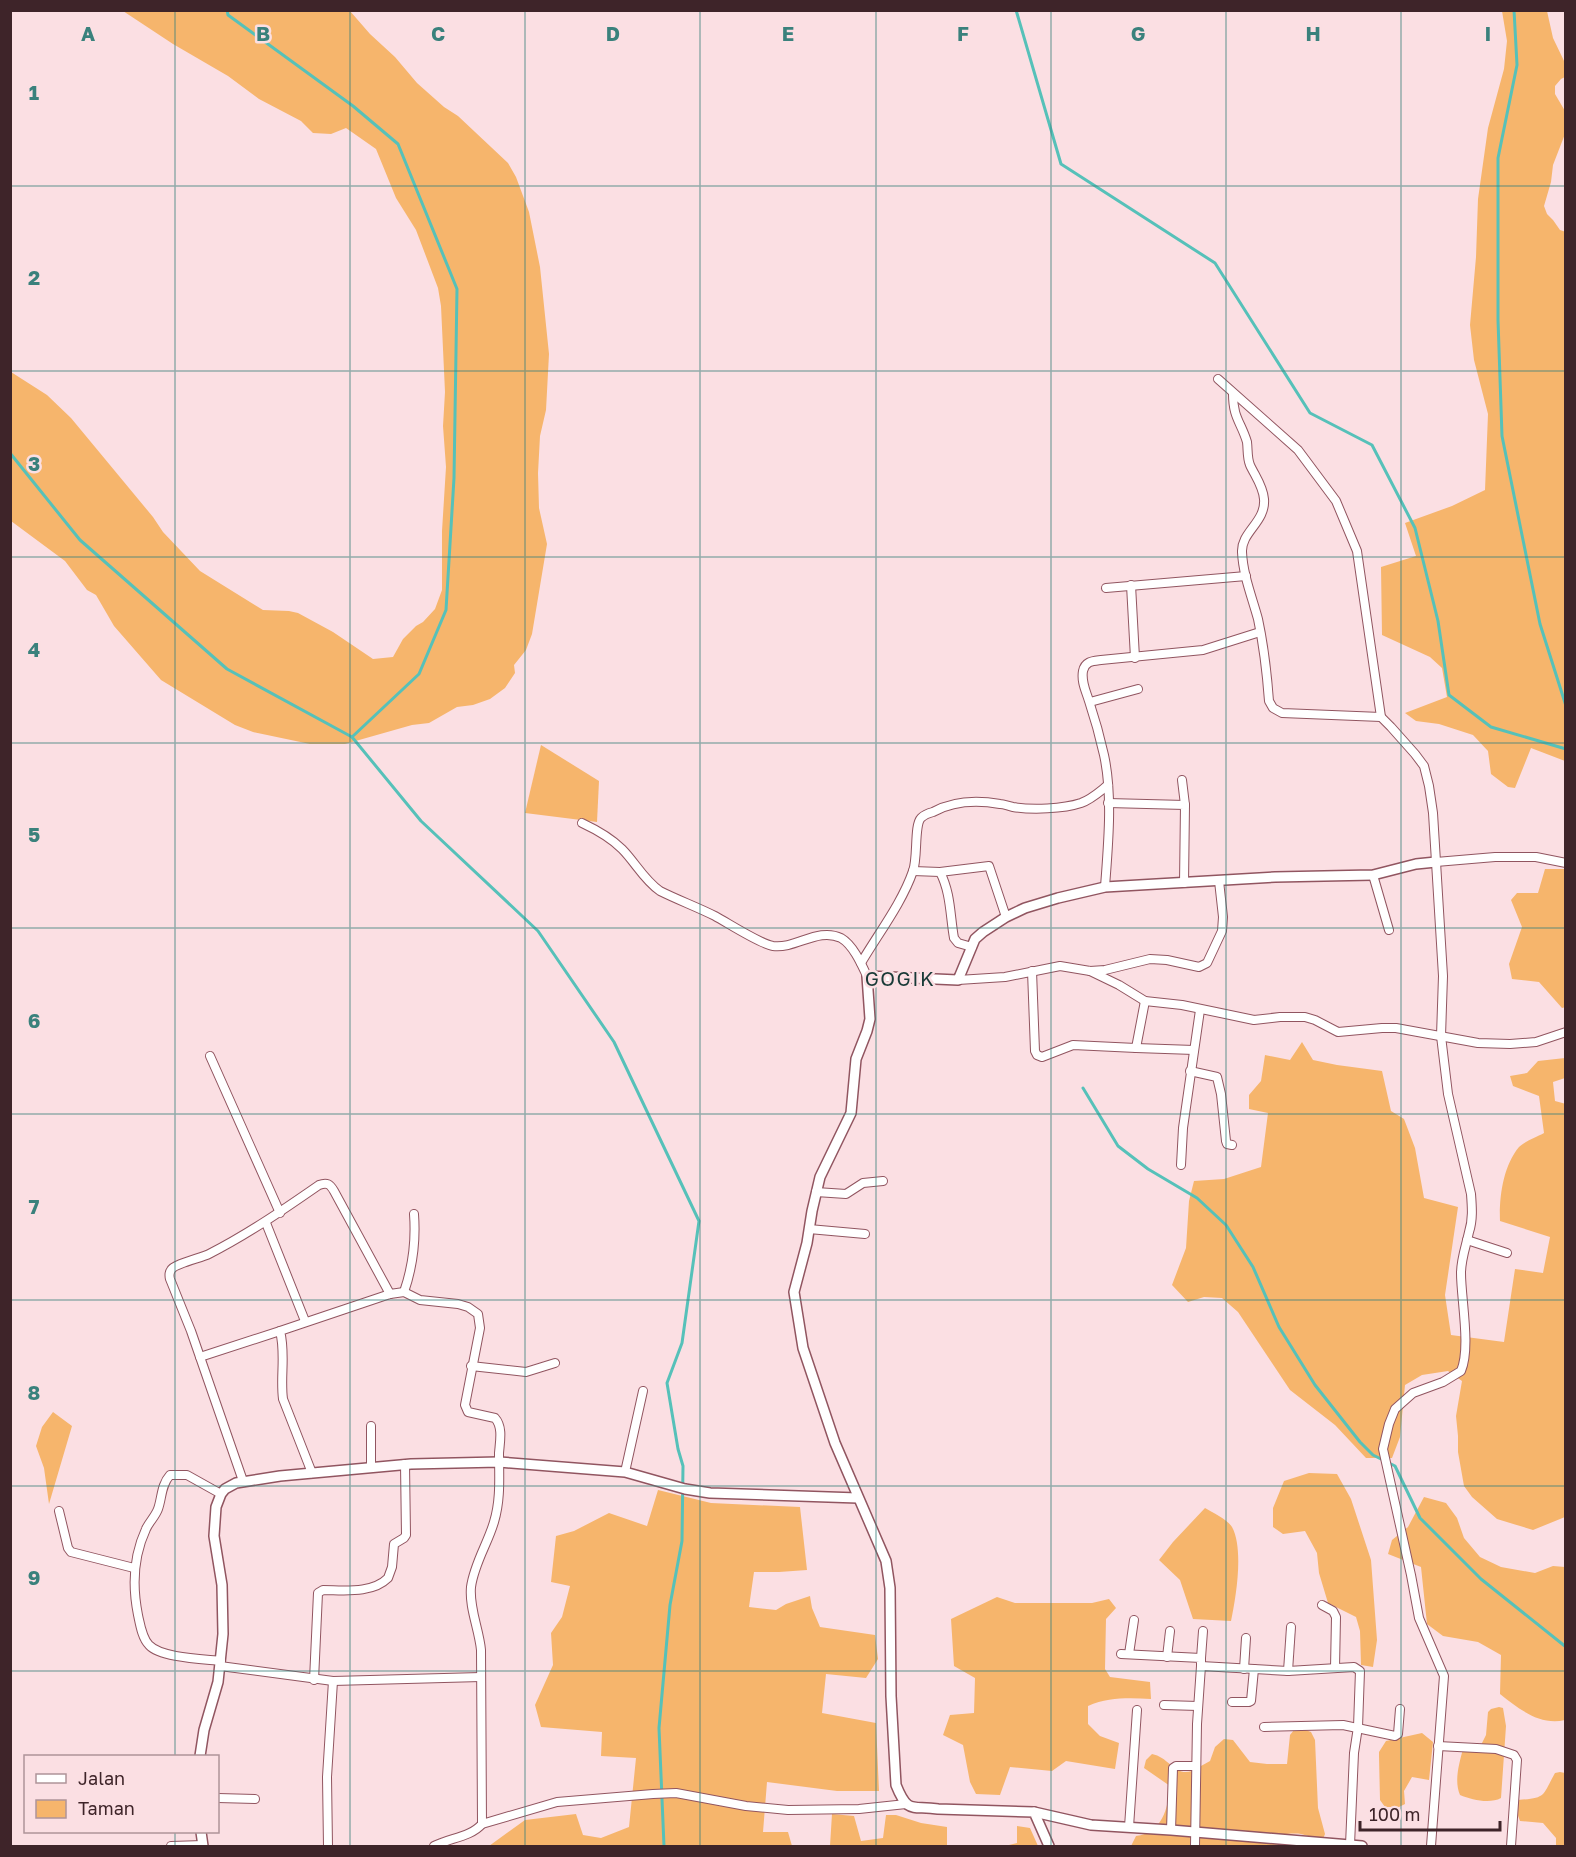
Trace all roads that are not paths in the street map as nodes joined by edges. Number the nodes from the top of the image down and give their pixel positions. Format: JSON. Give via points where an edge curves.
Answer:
{"nodes":[{"id":1,"x":1218,"y":379,"type":"dead end"},
{"id":2,"x":1233,"y":394,"type":"junction"},
{"id":3,"x":1246,"y":576,"type":"junction"},
{"id":4,"x":1131,"y":585,"type":"junction"},
{"id":5,"x":1106,"y":588,"type":"dead end"},
{"id":6,"x":1260,"y":632,"type":"junction"},
{"id":7,"x":1135,"y":657,"type":"junction"},
{"id":8,"x":1138,"y":689,"type":"dead end"},
{"id":9,"x":1090,"y":702,"type":"junction"},
{"id":10,"x":1381,"y":717,"type":"junction"},
{"id":11,"x":1182,"y":780,"type":"dead end"},
{"id":12,"x":1108,"y":785,"type":"junction"},
{"id":13,"x":1108,"y":803,"type":"junction"},
{"id":14,"x":1185,"y":805,"type":"junction"},
{"id":15,"x":582,"y":823,"type":"dead end"},
{"id":16,"x":1436,"y":862,"type":"junction"},
{"id":17,"x":1566,"y":863,"type":"edge"},
{"id":18,"x":913,"y":871,"type":"junction"},
{"id":19,"x":940,"y":872,"type":"junction"},
{"id":20,"x":1373,"y":875,"type":"junction"},
{"id":21,"x":1219,"y":881,"type":"junction"},
{"id":22,"x":1184,"y":883,"type":"junction"},
{"id":23,"x":1104,"y":887,"type":"junction"},
{"id":24,"x":1006,"y":917,"type":"junction"},
{"id":25,"x":1389,"y":930,"type":"dead end"},
{"id":26,"x":972,"y":947,"type":"junction"},
{"id":27,"x":861,"y":963,"type":"junction"},
{"id":28,"x":1032,"y":971,"type":"junction"},
{"id":29,"x":1090,"y":971,"type":"junction"},
{"id":30,"x":867,"y":976,"type":"junction"},
{"id":31,"x":958,"y":980,"type":"junction"},
{"id":32,"x":1146,"y":1001,"type":"junction"},
{"id":33,"x":1200,"y":1010,"type":"junction"},
{"id":34,"x":1566,"y":1032,"type":"edge"},
{"id":35,"x":1441,"y":1036,"type":"junction"},
{"id":36,"x":1136,"y":1048,"type":"junction"},
{"id":37,"x":1194,"y":1050,"type":"junction"},
{"id":38,"x":210,"y":1056,"type":"dead end"},
{"id":39,"x":1190,"y":1071,"type":"junction"},
{"id":40,"x":1232,"y":1145,"type":"dead end"},
{"id":41,"x":1181,"y":1166,"type":"dead end"},
{"id":42,"x":883,"y":1181,"type":"dead end"},
{"id":43,"x":816,"y":1192,"type":"junction"},
{"id":44,"x":280,"y":1213,"type":"junction"},
{"id":45,"x":414,"y":1214,"type":"dead end"},
{"id":46,"x":266,"y":1223,"type":"junction"},
{"id":47,"x":809,"y":1229,"type":"junction"},
{"id":48,"x":865,"y":1234,"type":"dead end"},
{"id":49,"x":1467,"y":1240,"type":"junction"},
{"id":50,"x":1507,"y":1253,"type":"dead end"},
{"id":51,"x":404,"y":1292,"type":"junction"},
{"id":52,"x":390,"y":1294,"type":"junction"},
{"id":53,"x":305,"y":1321,"type":"junction"},
{"id":54,"x":280,"y":1331,"type":"junction"},
{"id":55,"x":200,"y":1357,"type":"junction"},
{"id":56,"x":555,"y":1363,"type":"dead end"},
{"id":57,"x":471,"y":1366,"type":"junction"},
{"id":58,"x":643,"y":1391,"type":"dead end"},
{"id":59,"x":371,"y":1426,"type":"dead end"},
{"id":60,"x":499,"y":1462,"type":"junction"},
{"id":61,"x":405,"y":1464,"type":"junction"},
{"id":62,"x":371,"y":1467,"type":"junction"},
{"id":63,"x":625,"y":1472,"type":"junction"},
{"id":64,"x":312,"y":1473,"type":"junction"},
{"id":65,"x":243,"y":1482,"type":"junction"},
{"id":66,"x":221,"y":1494,"type":"junction"},
{"id":67,"x":858,"y":1498,"type":"junction"},
{"id":68,"x":59,"y":1511,"type":"dead end"},
{"id":69,"x":134,"y":1568,"type":"junction"},
{"id":70,"x":1322,"y":1605,"type":"dead end"},
{"id":71,"x":1134,"y":1620,"type":"dead end"},
{"id":72,"x":1291,"y":1627,"type":"dead end"},
{"id":73,"x":1170,"y":1631,"type":"dead end"},
{"id":74,"x":1203,"y":1631,"type":"dead end"},
{"id":75,"x":1246,"y":1638,"type":"dead end"},
{"id":76,"x":1167,"y":1657,"type":"junction"},
{"id":77,"x":1201,"y":1662,"type":"junction"},
{"id":78,"x":220,"y":1663,"type":"junction"},
{"id":79,"x":1335,"y":1668,"type":"junction"},
{"id":80,"x":1244,"y":1669,"type":"junction"},
{"id":81,"x":1254,"y":1669,"type":"junction"},
{"id":82,"x":1288,"y":1671,"type":"junction"},
{"id":83,"x":481,"y":1677,"type":"junction"},
{"id":84,"x":314,"y":1680,"type":"junction"},
{"id":85,"x":333,"y":1682,"type":"junction"},
{"id":86,"x":1232,"y":1702,"type":"dead end"},
{"id":87,"x":1164,"y":1705,"type":"dead end"},
{"id":88,"x":1198,"y":1706,"type":"junction"},
{"id":89,"x":1400,"y":1709,"type":"dead end"},
{"id":90,"x":1137,"y":1710,"type":"dead end"},
{"id":91,"x":1264,"y":1727,"type":"dead end"},
{"id":92,"x":1358,"y":1727,"type":"junction"},
{"id":93,"x":1438,"y":1746,"type":"junction"},
{"id":94,"x":200,"y":1755,"type":"edge"},
{"id":95,"x":1196,"y":1766,"type":"junction"},
{"id":96,"x":219,"y":1798,"type":"edge"},
{"id":97,"x":255,"y":1799,"type":"dead end"},
{"id":98,"x":906,"y":1804,"type":"junction"},
{"id":99,"x":1034,"y":1812,"type":"junction"},
{"id":100,"x":482,"y":1824,"type":"junction"},
{"id":101,"x":1129,"y":1827,"type":"junction"},
{"id":102,"x":1171,"y":1830,"type":"junction"},
{"id":103,"x":1196,"y":1832,"type":"junction"},
{"id":104,"x":1350,"y":1845,"type":"junction"},
{"id":105,"x":171,"y":1846,"type":"edge"},
{"id":106,"x":203,"y":1846,"type":"edge"},
{"id":107,"x":328,"y":1846,"type":"edge"},
{"id":108,"x":434,"y":1846,"type":"edge"},
{"id":109,"x":1049,"y":1846,"type":"edge"},
{"id":110,"x":1195,"y":1846,"type":"edge"},
{"id":111,"x":1362,"y":1846,"type":"edge"},
{"id":112,"x":1431,"y":1846,"type":"edge"},
{"id":113,"x":1511,"y":1846,"type":"edge"}],
"edges":[{"from":1,"to":2,"type":"street"},
{"from":2,"to":3,"type":"street","via":[[1249,462],[1264,496],[1263,514],[1246,537],[1242,550]]},
{"from":2,"to":10,"type":"street","via":[[1298,450],[1336,501],[1357,551]]},
{"from":3,"to":4,"type":"street"},
{"from":3,"to":6,"type":"street"},
{"from":4,"to":5,"type":"street"},
{"from":4,"to":7,"type":"street"},
{"from":6,"to":7,"type":"street","via":[[1203,650]]},
{"from":6,"to":10,"type":"street","via":[[1269,701],[1276,712]]},
{"from":7,"to":9,"type":"street","via":[[1085,665],[1083,683]]},
{"from":8,"to":9,"type":"street"},
{"from":9,"to":12,"type":"street"},
{"from":10,"to":16,"type":"street","via":[[1424,766],[1432,804]]},
{"from":11,"to":14,"type":"street"},
{"from":12,"to":13,"type":"street"},
{"from":12,"to":18,"type":"street","via":[[1094,797],[1068,805],[1033,808],[965,802],[943,807],[920,819],[916,826]]},
{"from":13,"to":14,"type":"street"},
{"from":13,"to":23,"type":"street"},
{"from":14,"to":22,"type":"street"},
{"from":15,"to":27,"type":"street","via":[[610,838],[660,891],[768,945],[834,936],[848,944]]},
{"from":16,"to":17,"type":"street","via":[[1536,857]]},
{"from":16,"to":20,"type":"street"},
{"from":16,"to":35,"type":"street","via":[[1443,976]]},
{"from":18,"to":19,"type":"street"},
{"from":18,"to":27,"type":"street"},
{"from":19,"to":24,"type":"street","via":[[989,866]]},
{"from":19,"to":26,"type":"street","via":[[950,899],[954,938]]},
{"from":20,"to":21,"type":"street"},
{"from":20,"to":25,"type":"street"},
{"from":21,"to":22,"type":"street"},
{"from":21,"to":29,"type":"street","via":[[1222,931],[1207,963],[1199,967],[1150,959]]},
{"from":22,"to":23,"type":"street"},
{"from":23,"to":24,"type":"street","via":[[1025,908]]},
{"from":24,"to":26,"type":"street","via":[[975,939]]},
{"from":26,"to":31,"type":"street"},
{"from":27,"to":30,"type":"street"},
{"from":28,"to":29,"type":"street","via":[[1060,966]]},
{"from":28,"to":31,"type":"street"},
{"from":28,"to":36,"type":"street","via":[[1037,1055],[1042,1057],[1073,1046]]},
{"from":29,"to":32,"type":"street"},
{"from":30,"to":31,"type":"street"},
{"from":30,"to":43,"type":"street","via":[[870,1019],[856,1059],[851,1113]]},
{"from":32,"to":33,"type":"street"},
{"from":32,"to":36,"type":"street"},
{"from":33,"to":35,"type":"street","via":[[1254,1020],[1305,1017],[1338,1032],[1389,1028]]},
{"from":33,"to":37,"type":"street"},
{"from":34,"to":35,"type":"street","via":[[1510,1044]]},
{"from":35,"to":49,"type":"street","via":[[1450,1103],[1471,1194]]},
{"from":36,"to":37,"type":"street"},
{"from":37,"to":39,"type":"street"},
{"from":38,"to":44,"type":"street"},
{"from":39,"to":40,"type":"street","via":[[1217,1077],[1226,1141]]},
{"from":39,"to":41,"type":"street"},
{"from":42,"to":43,"type":"street","via":[[864,1183],[846,1194]]},
{"from":43,"to":47,"type":"street"},
{"from":44,"to":46,"type":"street"},
{"from":44,"to":52,"type":"street","via":[[319,1185],[330,1184]]},
{"from":45,"to":51,"type":"street","via":[[414,1253]]},
{"from":46,"to":53,"type":"street"},
{"from":46,"to":55,"type":"street","via":[[199,1259],[175,1266],[169,1273]]},
{"from":47,"to":48,"type":"street"},
{"from":47,"to":67,"type":"street","via":[[794,1292],[798,1325],[835,1443]]},
{"from":49,"to":50,"type":"street"},
{"from":49,"to":93,"type":"street","via":[[1461,1274],[1464,1364],[1461,1371],[1413,1393],[1395,1409],[1383,1449],[1419,1618],[1443,1676]]},
{"from":51,"to":52,"type":"street"},
{"from":51,"to":57,"type":"street","via":[[420,1300],[468,1307],[478,1314],[480,1328]]},
{"from":52,"to":53,"type":"street"},
{"from":53,"to":54,"type":"street"},
{"from":54,"to":55,"type":"street"},
{"from":54,"to":64,"type":"street","via":[[284,1399]]},
{"from":55,"to":65,"type":"street"},
{"from":56,"to":57,"type":"street","via":[[526,1372]]},
{"from":57,"to":60,"type":"street","via":[[466,1409],[497,1420]]},
{"from":58,"to":63,"type":"street"},
{"from":59,"to":62,"type":"street"},
{"from":60,"to":61,"type":"street"},
{"from":60,"to":63,"type":"street"},
{"from":60,"to":83,"type":"street","via":[[497,1509],[471,1589],[480,1636]]},
{"from":61,"to":62,"type":"street"},
{"from":61,"to":84,"type":"street","via":[[407,1529],[404,1538],[394,1545],[388,1578],[362,1589],[318,1593]]},
{"from":62,"to":64,"type":"street"},
{"from":63,"to":67,"type":"street","via":[[710,1493]]},
{"from":64,"to":65,"type":"street"},
{"from":65,"to":66,"type":"street","via":[[231,1485]]},
{"from":66,"to":69,"type":"street","via":[[187,1475],[170,1475]]},
{"from":66,"to":78,"type":"street","via":[[214,1536],[223,1603]]},
{"from":67,"to":98,"type":"street","via":[[888,1571],[896,1785]]},
{"from":68,"to":69,"type":"street","via":[[71,1552]]},
{"from":69,"to":78,"type":"street","via":[[137,1611],[148,1644],[161,1652]]},
{"from":70,"to":79,"type":"street","via":[[1336,1617]]},
{"from":71,"to":76,"type":"street","via":[[1125,1654]]},
{"from":72,"to":82,"type":"street"},
{"from":73,"to":76,"type":"street"},
{"from":74,"to":77,"type":"street"},
{"from":75,"to":80,"type":"street"},
{"from":76,"to":77,"type":"street"},
{"from":77,"to":80,"type":"street"},
{"from":77,"to":88,"type":"street"},
{"from":78,"to":84,"type":"street"},
{"from":78,"to":94,"type":"street"},
{"from":79,"to":82,"type":"street"},
{"from":79,"to":92,"type":"street","via":[[1354,1667],[1360,1671]]},
{"from":80,"to":81,"type":"street"},
{"from":81,"to":82,"type":"street"},
{"from":81,"to":86,"type":"street","via":[[1251,1701]]},
{"from":83,"to":85,"type":"street"},
{"from":83,"to":100,"type":"street"},
{"from":84,"to":85,"type":"street"},
{"from":85,"to":107,"type":"street","via":[[327,1777]]},
{"from":87,"to":88,"type":"street"},
{"from":88,"to":95,"type":"street"},
{"from":89,"to":92,"type":"street","via":[[1397,1735]]},
{"from":90,"to":101,"type":"street"},
{"from":91,"to":92,"type":"street"},
{"from":92,"to":104,"type":"street"},
{"from":93,"to":112,"type":"street"},
{"from":93,"to":113,"type":"street","via":[[1496,1749],[1514,1755],[1517,1760]]},
{"from":95,"to":102,"type":"street","via":[[1173,1768]]},
{"from":95,"to":103,"type":"street"},
{"from":96,"to":97,"type":"street"},
{"from":98,"to":99,"type":"street","via":[[912,1808]]},
{"from":98,"to":100,"type":"street","via":[[788,1810],[676,1793],[653,1794],[557,1802]]},
{"from":99,"to":101,"type":"street","via":[[1091,1825]]},
{"from":99,"to":109,"type":"street"},
{"from":100,"to":108,"type":"street","via":[[471,1833]]},
{"from":101,"to":102,"type":"street"},
{"from":102,"to":103,"type":"street"},
{"from":103,"to":104,"type":"street"},
{"from":103,"to":110,"type":"street"},
{"from":104,"to":111,"type":"street"},
{"from":105,"to":106,"type":"street"}]}
